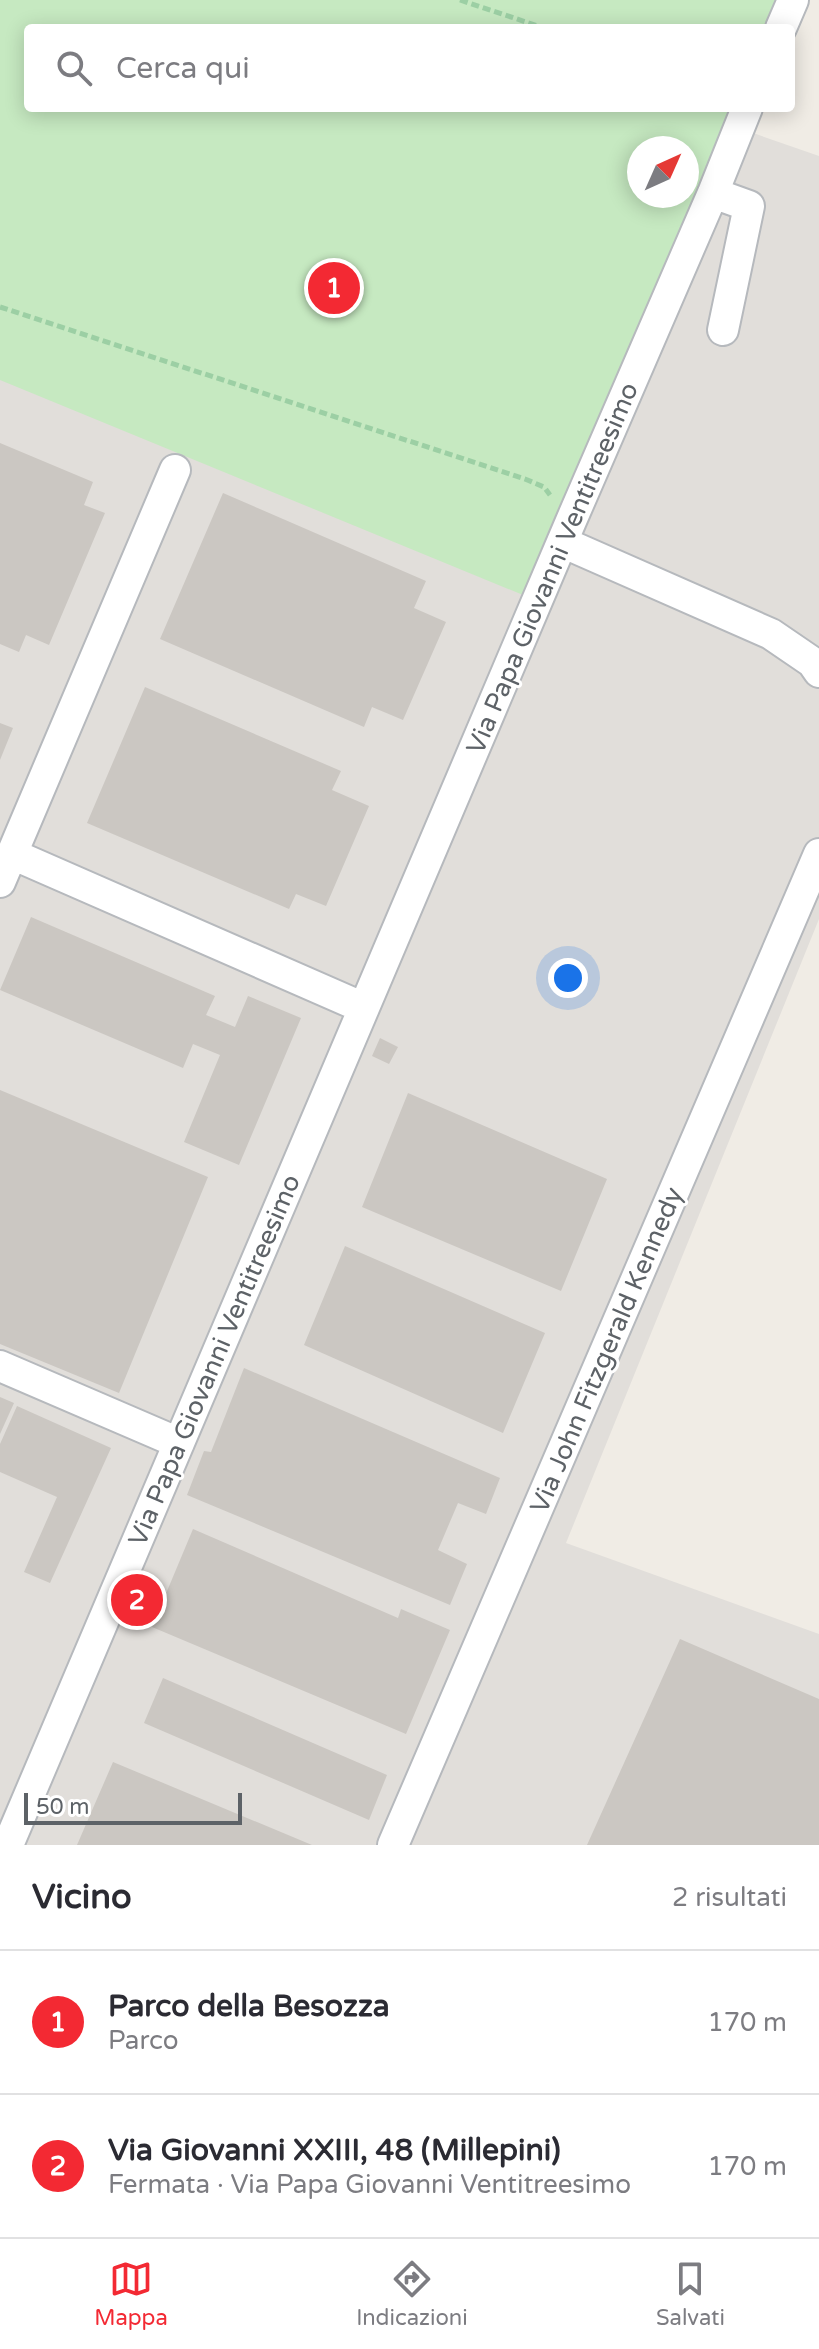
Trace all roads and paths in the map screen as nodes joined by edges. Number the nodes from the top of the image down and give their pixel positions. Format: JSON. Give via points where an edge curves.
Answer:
{"nodes":[{"id":1,"x":460,"y":0,"type":"edge"},
{"id":2,"x":793,"y":0,"type":"edge"},
{"id":3,"x":532,"y":24,"type":"edge"},
{"id":4,"x":783,"y":24,"type":"edge"},
{"id":5,"x":743,"y":118,"type":"edge"},
{"id":6,"x":713,"y":193,"type":"junction"},
{"id":7,"x":0,"y":307,"type":"edge"},
{"id":8,"x":723,"y":330,"type":"dead end"},
{"id":9,"x":175,"y":470,"type":"dead end"},
{"id":10,"x":544,"y":487,"type":"dead end"},
{"id":11,"x":562,"y":542,"type":"junction"},
{"id":12,"x":819,"y":672,"type":"edge"},
{"id":13,"x":12,"y":854,"type":"junction"},
{"id":14,"x":819,"y":854,"type":"edge"},
{"id":15,"x":0,"y":882,"type":"edge"},
{"id":16,"x":364,"y":1008,"type":"junction"},
{"id":17,"x":0,"y":1366,"type":"edge"},
{"id":18,"x":179,"y":1443,"type":"junction"},
{"id":19,"x":8,"y":1845,"type":"edge"},
{"id":20,"x":393,"y":1845,"type":"edge"}],
"edges":[{"from":1,"to":3,"type":"path"},
{"from":2,"to":4,"type":"street"},
{"from":5,"to":6,"type":"street","name":"Via Papa Giovanni Ventitreesimo"},
{"from":6,"to":8,"type":"street","via":[[749,206]]},
{"from":6,"to":11,"type":"street","name":"Via Papa Giovanni Ventitreesimo"},
{"from":7,"to":10,"type":"path"},
{"from":9,"to":13,"type":"street"},
{"from":11,"to":12,"type":"street","via":[[771,634]]},
{"from":11,"to":16,"type":"street","name":"Via Papa Giovanni Ventitreesimo"},
{"from":13,"to":15,"type":"street"},
{"from":13,"to":16,"type":"street"},
{"from":14,"to":20,"type":"street","name":"Via John Fitzgerald Kennedy"},
{"from":16,"to":18,"type":"street","name":"Via Papa Giovanni Ventitreesimo"},
{"from":17,"to":18,"type":"street"},
{"from":18,"to":19,"type":"street","name":"Via Papa Giovanni Ventitreesimo"}]}
